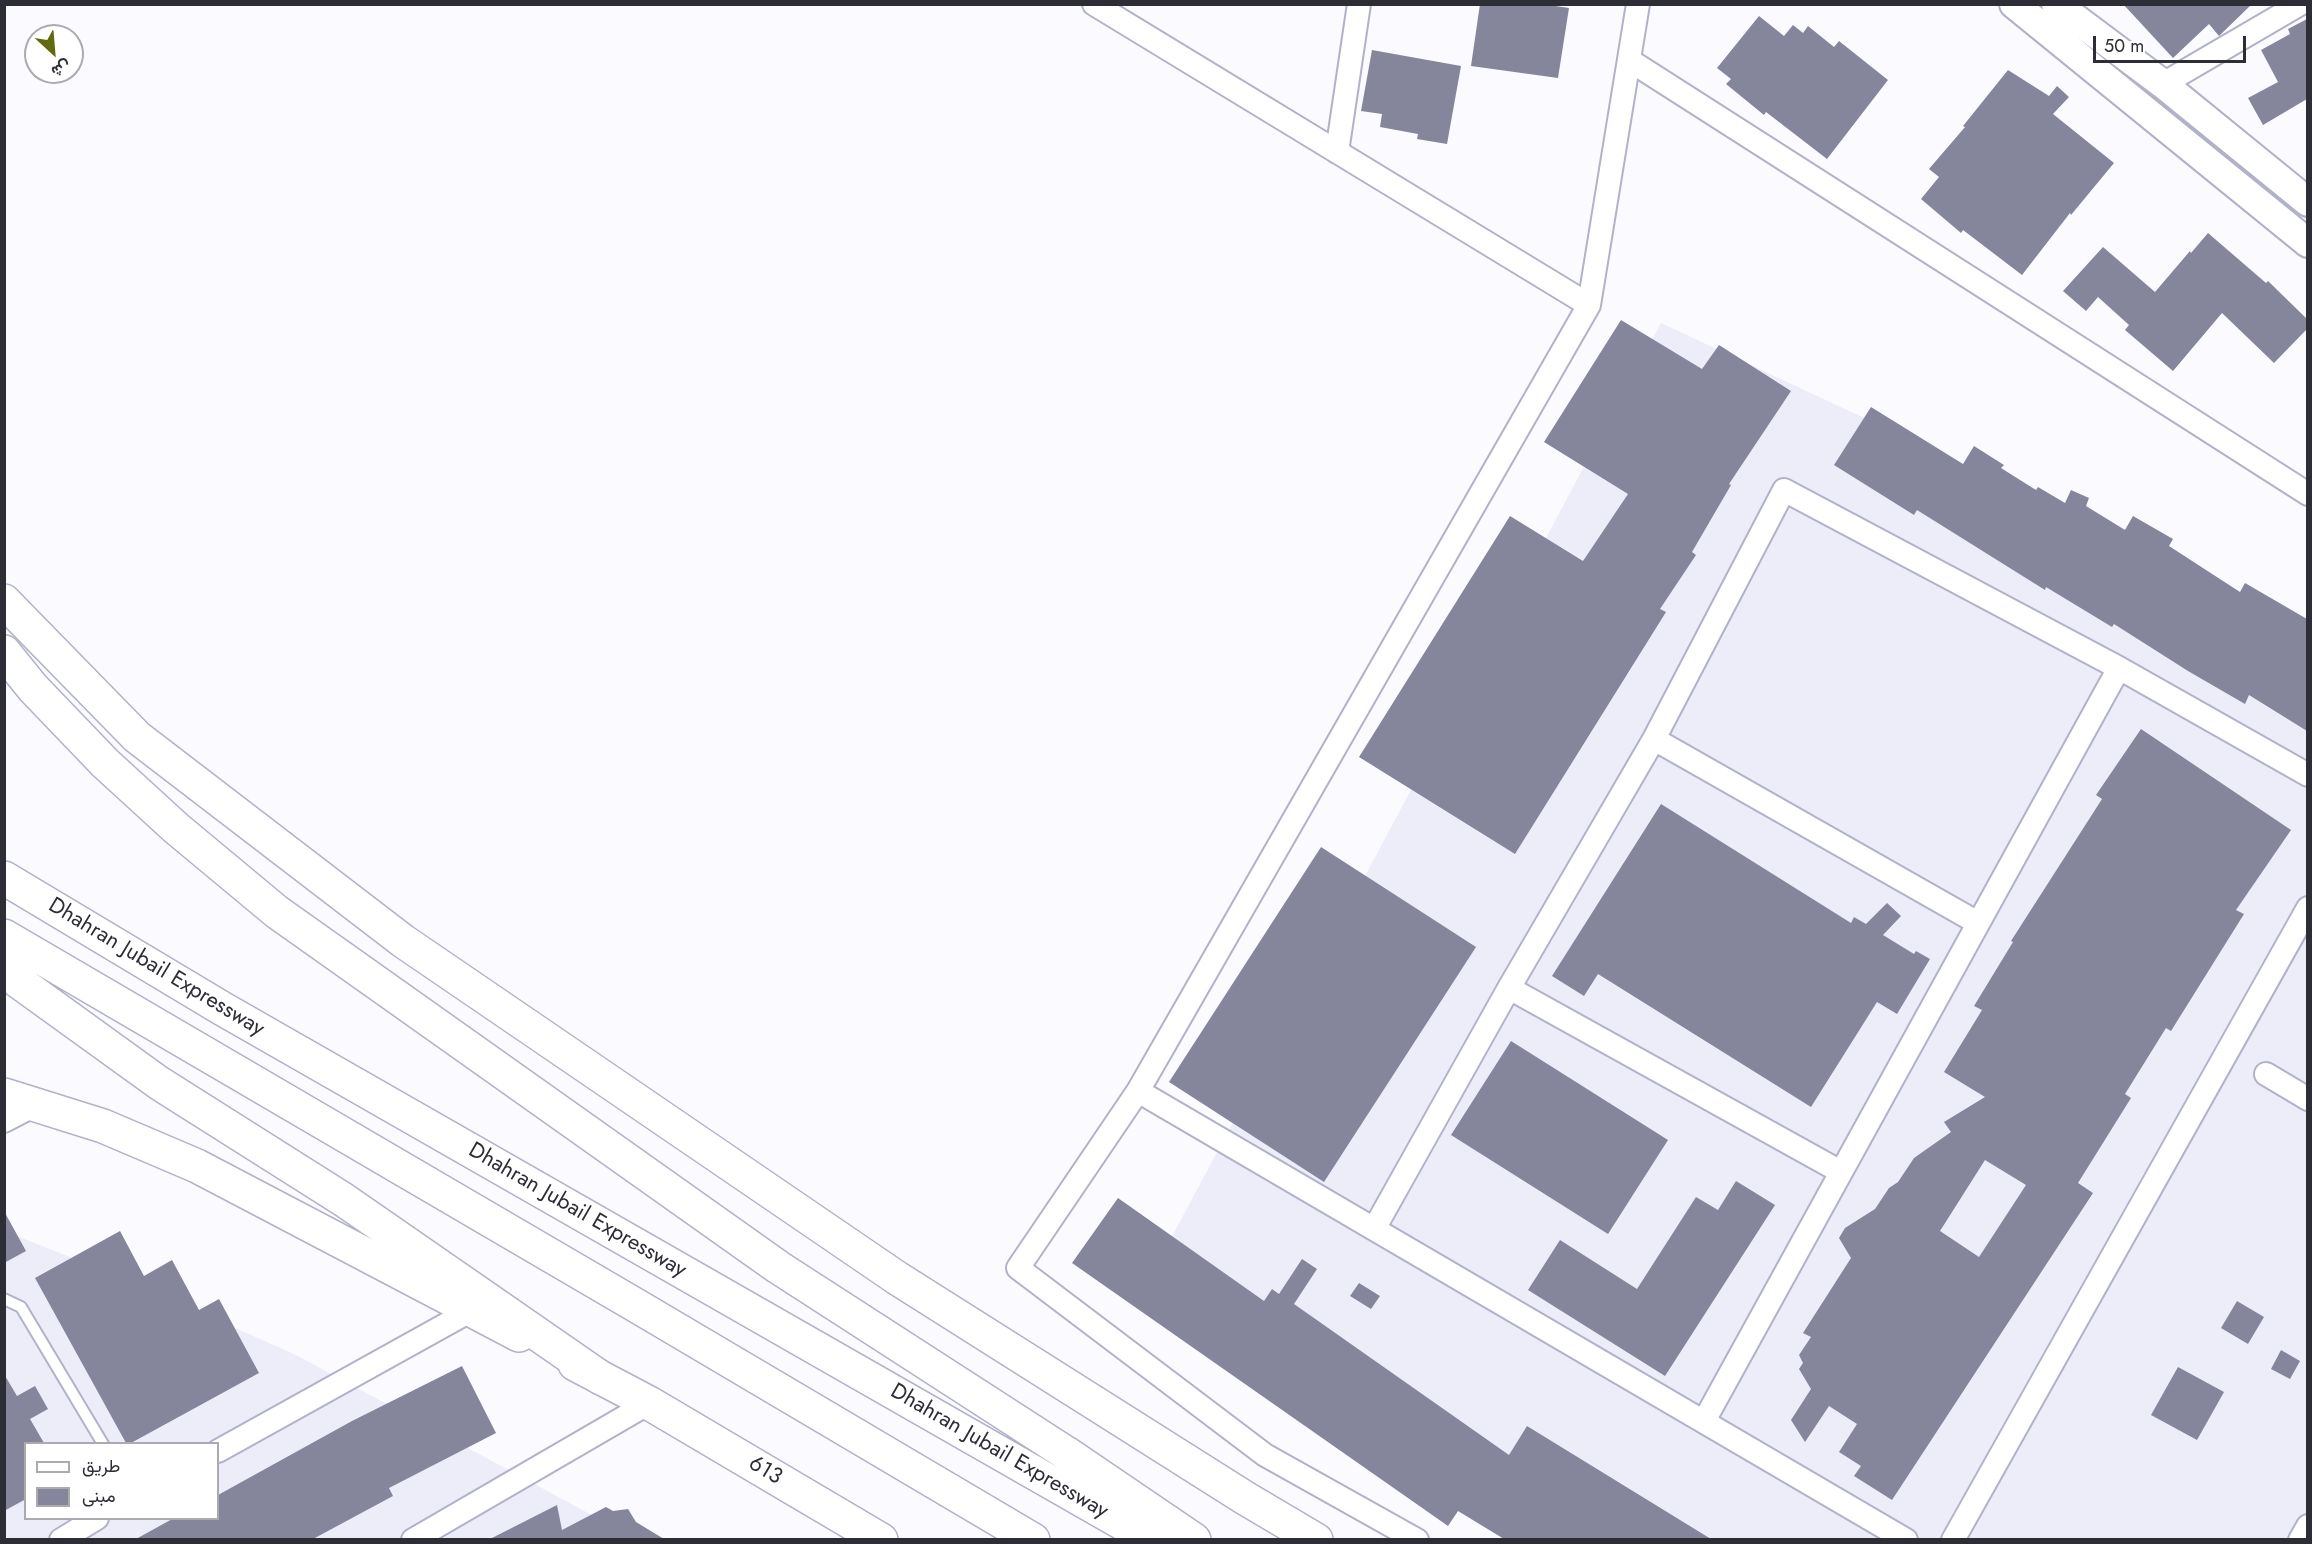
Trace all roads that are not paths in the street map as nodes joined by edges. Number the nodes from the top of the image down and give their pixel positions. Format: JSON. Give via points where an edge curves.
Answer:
{"nodes":[{"id":1,"x":1094,"y":4,"type":"edge"},
{"id":2,"x":1359,"y":4,"type":"edge"},
{"id":3,"x":1638,"y":4,"type":"edge"},
{"id":4,"x":2014,"y":4,"type":"edge"},
{"id":5,"x":2056,"y":4,"type":"edge"},
{"id":6,"x":2300,"y":4,"type":"edge"},
{"id":7,"x":1629,"y":60,"type":"junction"},
{"id":8,"x":2163,"y":84,"type":"junction"},
{"id":9,"x":1337,"y":152,"type":"junction"},
{"id":10,"x":2307,"y":202,"type":"edge"},
{"id":11,"x":2307,"y":243,"type":"edge"},
{"id":12,"x":1589,"y":305,"type":"junction"},
{"id":13,"x":2307,"y":494,"type":"edge"},
{"id":14,"x":4,"y":601,"type":"edge"},
{"id":15,"x":4,"y":652,"type":"edge"},
{"id":16,"x":2119,"y":668,"type":"junction"},
{"id":17,"x":1654,"y":739,"type":"junction"},
{"id":18,"x":2307,"y":775,"type":"edge"},
{"id":19,"x":4,"y":878,"type":"edge"},
{"id":20,"x":2307,"y":908,"type":"edge"},
{"id":21,"x":1978,"y":923,"type":"junction"},
{"id":22,"x":4,"y":936,"type":"edge"},
{"id":23,"x":4,"y":971,"type":"edge"},
{"id":24,"x":1509,"y":988,"type":"junction"},
{"id":25,"x":2266,"y":1074,"type":"dead end"},
{"id":26,"x":1138,"y":1091,"type":"junction"},
{"id":27,"x":4,"y":1095,"type":"edge"},
{"id":28,"x":2307,"y":1099,"type":"edge"},
{"id":29,"x":35,"y":1105,"type":"junction"},
{"id":30,"x":4,"y":1121,"type":"edge"},
{"id":31,"x":1841,"y":1172,"type":"junction"},
{"id":32,"x":1374,"y":1228,"type":"junction"},
{"id":33,"x":4,"y":1299,"type":"edge"},
{"id":34,"x":472,"y":1310,"type":"junction"},
{"id":35,"x":601,"y":1378,"type":"junction"},
{"id":36,"x":649,"y":1402,"type":"junction"},
{"id":37,"x":1704,"y":1421,"type":"junction"},
{"id":38,"x":102,"y":1442,"type":"edge"},
{"id":39,"x":219,"y":1450,"type":"edge"},
{"id":40,"x":94,"y":1520,"type":"edge"},
{"id":41,"x":2307,"y":1526,"type":"edge"},
{"id":42,"x":61,"y":1539,"type":"edge"},
{"id":43,"x":413,"y":1539,"type":"edge"},
{"id":44,"x":881,"y":1539,"type":"edge"},
{"id":45,"x":1033,"y":1539,"type":"edge"},
{"id":46,"x":1152,"y":1539,"type":"edge"},
{"id":47,"x":1194,"y":1539,"type":"edge"},
{"id":48,"x":1316,"y":1539,"type":"edge"},
{"id":49,"x":1417,"y":1539,"type":"edge"},
{"id":50,"x":1906,"y":1539,"type":"edge"},
{"id":51,"x":1953,"y":1539,"type":"edge"},
{"id":52,"x":2300,"y":1539,"type":"edge"}],
"edges":[{"from":1,"to":9,"type":"street"},
{"from":2,"to":9,"type":"street"},
{"from":3,"to":7,"type":"street"},
{"from":4,"to":11,"type":"street"},
{"from":5,"to":8,"type":"street"},
{"from":6,"to":8,"type":"street"},
{"from":7,"to":12,"type":"street"},
{"from":7,"to":13,"type":"street"},
{"from":8,"to":10,"type":"street"},
{"from":9,"to":12,"type":"street"},
{"from":12,"to":26,"type":"street"},
{"from":14,"to":48,"type":"main road","via":[[136,737],[403,941],[897,1278]]},
{"from":15,"to":47,"type":"main road","via":[[105,763],[278,912],[778,1267]]},
{"from":16,"to":17,"type":"street","via":[[1784,490]]},
{"from":16,"to":18,"type":"street"},
{"from":16,"to":21,"type":"street"},
{"from":17,"to":21,"type":"street"},
{"from":17,"to":24,"type":"street"},
{"from":19,"to":46,"type":"main road","name":"Dhahran Jubail Expressway","via":[[223,1009]]},
{"from":20,"to":51,"type":"street"},
{"from":21,"to":31,"type":"street"},
{"from":22,"to":45,"type":"main road"},
{"from":23,"to":35,"type":"main road","via":[[159,1083],[344,1200]]},
{"from":24,"to":31,"type":"street"},
{"from":24,"to":32,"type":"street"},
{"from":25,"to":28,"type":"street"},
{"from":26,"to":32,"type":"street"},
{"from":26,"to":49,"type":"street","via":[[1018,1268],[1265,1455]]},
{"from":27,"to":29,"type":"main road"},
{"from":29,"to":30,"type":"street"},
{"from":29,"to":34,"type":"main road","via":[[103,1126],[197,1166]]},
{"from":31,"to":37,"type":"street"},
{"from":32,"to":37,"type":"street"},
{"from":33,"to":38,"type":"lane","via":[[21,1307]]},
{"from":34,"to":35,"type":"main road"},
{"from":34,"to":39,"type":"street"},
{"from":35,"to":36,"type":"main road","name":"613"},
{"from":36,"to":43,"type":"street"},
{"from":36,"to":44,"type":"main road","name":"613"},
{"from":37,"to":50,"type":"street"},
{"from":40,"to":42,"type":"street"},
{"from":41,"to":52,"type":"street"}]}
